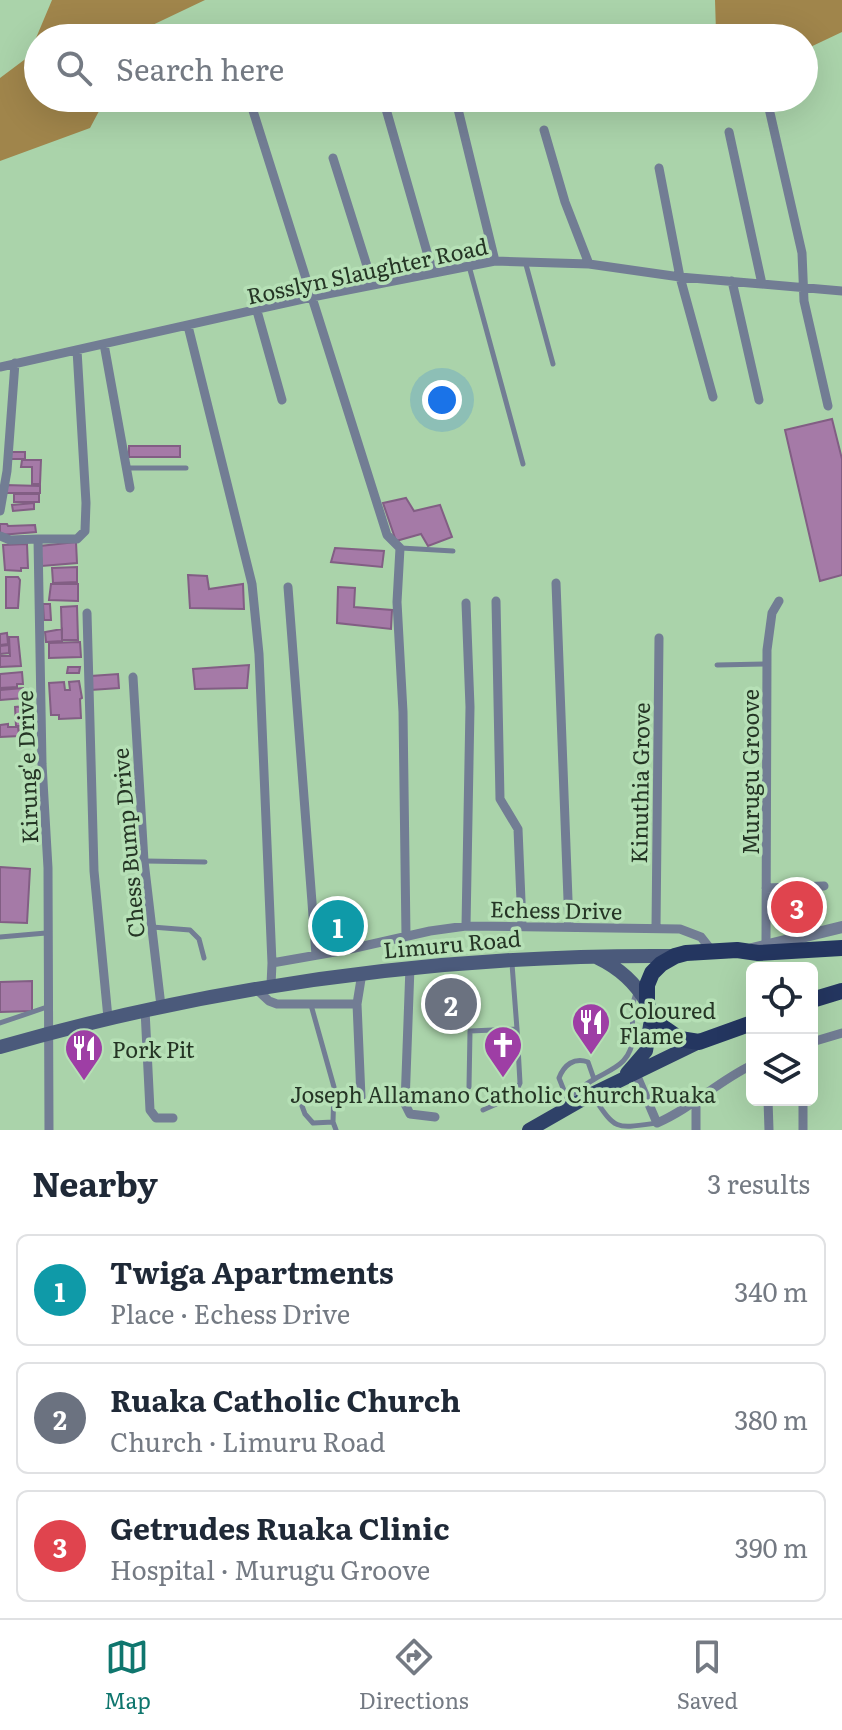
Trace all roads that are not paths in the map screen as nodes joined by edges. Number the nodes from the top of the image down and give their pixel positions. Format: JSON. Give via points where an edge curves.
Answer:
{"nodes":[{"id":1,"x":253,"y":112,"type":"edge"},
{"id":2,"x":387,"y":112,"type":"edge"},
{"id":3,"x":459,"y":112,"type":"edge"},
{"id":4,"x":770,"y":112,"type":"edge"},
{"id":5,"x":544,"y":130,"type":"dead end"},
{"id":6,"x":729,"y":132,"type":"dead end"},
{"id":7,"x":333,"y":158,"type":"dead end"},
{"id":8,"x":659,"y":168,"type":"dead end"},
{"id":9,"x":525,"y":260,"type":"junction"},
{"id":10,"x":495,"y":261,"type":"junction"},
{"id":11,"x":589,"y":264,"type":"junction"},
{"id":12,"x":469,"y":266,"type":"junction"},
{"id":13,"x":433,"y":273,"type":"junction"},
{"id":14,"x":680,"y":277,"type":"junction"},
{"id":15,"x":732,"y":281,"type":"junction"},
{"id":16,"x":762,"y":284,"type":"junction"},
{"id":17,"x":373,"y":285,"type":"junction"},
{"id":18,"x":805,"y":288,"type":"junction"},
{"id":19,"x":842,"y":291,"type":"edge"},
{"id":20,"x":312,"y":297,"type":"junction"},
{"id":21,"x":257,"y":311,"type":"junction"},
{"id":22,"x":188,"y":326,"type":"junction"},
{"id":23,"x":104,"y":344,"type":"junction"},
{"id":24,"x":77,"y":350,"type":"junction"},
{"id":25,"x":15,"y":363,"type":"junction"},
{"id":26,"x":553,"y":364,"type":"dead end"},
{"id":27,"x":0,"y":367,"type":"edge"},
{"id":28,"x":713,"y":397,"type":"dead end"},
{"id":29,"x":282,"y":400,"type":"dead end"},
{"id":30,"x":759,"y":400,"type":"dead end"},
{"id":31,"x":828,"y":406,"type":"dead end"},
{"id":32,"x":523,"y":464,"type":"dead end"},
{"id":33,"x":125,"y":468,"type":"junction"},
{"id":34,"x":186,"y":468,"type":"dead end"},
{"id":35,"x":130,"y":488,"type":"dead end"},
{"id":36,"x":0,"y":511,"type":"edge"},
{"id":37,"x":0,"y":536,"type":"edge"},
{"id":38,"x":38,"y":539,"type":"junction"},
{"id":39,"x":400,"y":548,"type":"junction"},
{"id":40,"x":453,"y":551,"type":"dead end"},
{"id":41,"x":556,"y":583,"type":"dead end"},
{"id":42,"x":288,"y":587,"type":"dead end"},
{"id":43,"x":496,"y":601,"type":"dead end"},
{"id":44,"x":779,"y":601,"type":"dead end"},
{"id":45,"x":466,"y":603,"type":"dead end"},
{"id":46,"x":87,"y":613,"type":"dead end"},
{"id":47,"x":659,"y":638,"type":"dead end"},
{"id":48,"x":767,"y":664,"type":"junction"},
{"id":49,"x":717,"y":665,"type":"dead end"},
{"id":50,"x":133,"y":677,"type":"dead end"},
{"id":51,"x":144,"y":861,"type":"junction"},
{"id":52,"x":205,"y":862,"type":"dead end"},
{"id":53,"x":824,"y":886,"type":"dead end"},
{"id":54,"x":766,"y":888,"type":"junction"},
{"id":55,"x":522,"y":925,"type":"junction"},
{"id":56,"x":466,"y":926,"type":"junction"},
{"id":57,"x":569,"y":926,"type":"junction"},
{"id":58,"x":151,"y":927,"type":"junction"},
{"id":59,"x":842,"y":927,"type":"edge"},
{"id":60,"x":656,"y":928,"type":"junction"},
{"id":61,"x":46,"y":933,"type":"junction"},
{"id":62,"x":406,"y":936,"type":"junction"},
{"id":63,"x":0,"y":937,"type":"edge"},
{"id":64,"x":842,"y":948,"type":"edge"},
{"id":65,"x":756,"y":950,"type":"junction"},
{"id":66,"x":712,"y":951,"type":"junction"},
{"id":67,"x":316,"y":955,"type":"junction"},
{"id":68,"x":675,"y":956,"type":"junction"},
{"id":69,"x":596,"y":957,"type":"junction"},
{"id":70,"x":204,"y":958,"type":"dead end"},
{"id":71,"x":512,"y":959,"type":"junction"},
{"id":72,"x":763,"y":962,"type":"edge"},
{"id":73,"x":272,"y":963,"type":"junction"},
{"id":74,"x":410,"y":967,"type":"junction"},
{"id":75,"x":362,"y":973,"type":"junction"},
{"id":76,"x":271,"y":985,"type":"junction"},
{"id":77,"x":255,"y":988,"type":"junction"},
{"id":78,"x":637,"y":988,"type":"junction"},
{"id":79,"x":842,"y":991,"type":"edge"},
{"id":80,"x":818,"y":998,"type":"edge"},
{"id":81,"x":311,"y":1004,"type":"junction"},
{"id":82,"x":357,"y":1004,"type":"junction"},
{"id":83,"x":161,"y":1006,"type":"junction"},
{"id":84,"x":48,"y":1007,"type":"junction"},
{"id":85,"x":145,"y":1010,"type":"junction"},
{"id":86,"x":649,"y":1011,"type":"junction"},
{"id":87,"x":108,"y":1018,"type":"junction"},
{"id":88,"x":0,"y":1023,"type":"edge"},
{"id":89,"x":746,"y":1025,"type":"edge"},
{"id":90,"x":74,"y":1027,"type":"junction"},
{"id":91,"x":517,"y":1029,"type":"junction"},
{"id":92,"x":47,"y":1033,"type":"junction"},
{"id":93,"x":842,"y":1033,"type":"edge"},
{"id":94,"x":818,"y":1040,"type":"edge"},
{"id":95,"x":699,"y":1042,"type":"junction"},
{"id":96,"x":0,"y":1047,"type":"edge"},
{"id":97,"x":83,"y":1067,"type":"dead end"},
{"id":98,"x":746,"y":1068,"type":"edge"},
{"id":99,"x":636,"y":1074,"type":"junction"},
{"id":100,"x":613,"y":1079,"type":"junction"},
{"id":101,"x":469,"y":1087,"type":"dead end"},
{"id":102,"x":582,"y":1094,"type":"junction"},
{"id":103,"x":361,"y":1097,"type":"dead end"},
{"id":104,"x":696,"y":1103,"type":"junction"},
{"id":105,"x":302,"y":1106,"type":"dead end"},
{"id":106,"x":768,"y":1106,"type":"edge"},
{"id":107,"x":803,"y":1106,"type":"edge"},
{"id":108,"x":483,"y":1110,"type":"dead end"},
{"id":109,"x":435,"y":1117,"type":"dead end"},
{"id":110,"x":173,"y":1118,"type":"dead end"},
{"id":111,"x":333,"y":1122,"type":"junction"},
{"id":112,"x":545,"y":1125,"type":"edge"},
{"id":113,"x":659,"y":1126,"type":"edge"},
{"id":114,"x":49,"y":1130,"type":"edge"},
{"id":115,"x":336,"y":1130,"type":"edge"},
{"id":116,"x":529,"y":1130,"type":"edge"},
{"id":117,"x":696,"y":1130,"type":"edge"},
{"id":118,"x":769,"y":1130,"type":"edge"},
{"id":119,"x":803,"y":1130,"type":"edge"}],
"edges":[{"from":1,"to":20,"type":"street"},
{"from":2,"to":13,"type":"street"},
{"from":3,"to":10,"type":"street"},
{"from":4,"to":18,"type":"street"},
{"from":5,"to":11,"type":"street"},
{"from":6,"to":16,"type":"street"},
{"from":7,"to":17,"type":"street"},
{"from":8,"to":14,"type":"street"},
{"from":9,"to":10,"type":"street","name":"Rosslyn Slaughter Road"},
{"from":9,"to":11,"type":"street","name":"Rosslyn Slaughter Road"},
{"from":9,"to":26,"type":"lane"},
{"from":10,"to":12,"type":"street","name":"Rosslyn Slaughter Road"},
{"from":11,"to":14,"type":"street","name":"Rosslyn Slaughter Road"},
{"from":12,"to":13,"type":"street","name":"Rosslyn Slaughter Road"},
{"from":12,"to":32,"type":"lane"},
{"from":13,"to":17,"type":"street","name":"Rosslyn Slaughter Road"},
{"from":14,"to":15,"type":"street","name":"Rosslyn Slaughter Road"},
{"from":14,"to":28,"type":"street"},
{"from":15,"to":16,"type":"street","name":"Rosslyn Slaughter Road"},
{"from":15,"to":30,"type":"street"},
{"from":16,"to":18,"type":"street","name":"Rosslyn Slaughter Road"},
{"from":17,"to":20,"type":"street","name":"Rosslyn Slaughter Road"},
{"from":18,"to":19,"type":"street","name":"Rosslyn Slaughter Road"},
{"from":18,"to":31,"type":"street"},
{"from":20,"to":21,"type":"street","name":"Rosslyn Slaughter Road"},
{"from":20,"to":39,"type":"street","via":[[387,535]]},
{"from":21,"to":22,"type":"street","name":"Rosslyn Slaughter Road"},
{"from":21,"to":29,"type":"street"},
{"from":22,"to":23,"type":"street","name":"Rosslyn Slaughter Road"},
{"from":22,"to":73,"type":"street","via":[[252,584]]},
{"from":23,"to":24,"type":"street","name":"Rosslyn Slaughter Road"},
{"from":23,"to":33,"type":"street"},
{"from":24,"to":25,"type":"street","name":"Rosslyn Slaughter Road"},
{"from":24,"to":38,"type":"street","via":[[85,531],[77,539]]},
{"from":25,"to":27,"type":"street","name":"Rosslyn Slaughter Road"},
{"from":25,"to":36,"type":"street"},
{"from":33,"to":34,"type":"lane"},
{"from":33,"to":35,"type":"street"},
{"from":37,"to":38,"type":"street"},
{"from":38,"to":61,"type":"street","name":"Kirung'e Drive"},
{"from":39,"to":40,"type":"lane"},
{"from":39,"to":62,"type":"street"},
{"from":41,"to":57,"type":"street"},
{"from":42,"to":67,"type":"street"},
{"from":43,"to":55,"type":"street","via":[[500,799],[518,829]]},
{"from":44,"to":48,"type":"street","name":"Murugu Groove","via":[[772,613]]},
{"from":45,"to":56,"type":"street"},
{"from":46,"to":87,"type":"street","via":[[94,871]]},
{"from":47,"to":60,"type":"street","name":"Kinuthia Grove"},
{"from":48,"to":49,"type":"lane"},
{"from":48,"to":54,"type":"street","name":"Murugu Groove"},
{"from":50,"to":51,"type":"street","name":"Chess Bump Drive"},
{"from":51,"to":52,"type":"lane"},
{"from":51,"to":58,"type":"street","name":"Chess Bump Drive"},
{"from":53,"to":54,"type":"street"},
{"from":54,"to":65,"type":"street","name":"Murugu Groove"},
{"from":55,"to":56,"type":"street","name":"Echess Drive"},
{"from":55,"to":57,"type":"street","name":"Echess Drive"},
{"from":56,"to":62,"type":"street","name":"Echess Drive"},
{"from":57,"to":60,"type":"street","name":"Echess Drive"},
{"from":58,"to":70,"type":"lane","via":[[190,930],[199,939]]},
{"from":58,"to":83,"type":"street","name":"Chess Bump Drive"},
{"from":59,"to":65,"type":"street"},
{"from":60,"to":66,"type":"street","name":"Echess Drive","via":[[692,932]]},
{"from":61,"to":63,"type":"lane"},
{"from":61,"to":84,"type":"street","name":"Kirung'e Drive"},
{"from":62,"to":67,"type":"street","name":"Echess Drive"},
{"from":64,"to":65,"type":"highway"},
{"from":65,"to":66,"type":"highway"},
{"from":65,"to":72,"type":"highway"},
{"from":66,"to":68,"type":"highway"},
{"from":67,"to":73,"type":"street","name":"Echess Drive"},
{"from":68,"to":69,"type":"main road","name":"Limuru Road"},
{"from":68,"to":86,"type":"highway","via":[[652,973],[647,985]]},
{"from":69,"to":71,"type":"main road","name":"Limuru Road"},
{"from":69,"to":78,"type":"main road"},
{"from":71,"to":74,"type":"main road","name":"Limuru Road"},
{"from":71,"to":91,"type":"lane"},
{"from":73,"to":76,"type":"street"},
{"from":74,"to":75,"type":"main road","name":"Limuru Road"},
{"from":74,"to":109,"type":"street","via":[[405,1104],[410,1114]]},
{"from":75,"to":76,"type":"main road","name":"Limuru Road"},
{"from":75,"to":82,"type":"street"},
{"from":76,"to":77,"type":"main road","name":"Limuru Road"},
{"from":77,"to":81,"type":"street","via":[[277,1004]]},
{"from":77,"to":83,"type":"main road","name":"Limuru Road"},
{"from":78,"to":86,"type":"main road"},
{"from":78,"to":100,"type":"lane","via":[[631,1048]]},
{"from":79,"to":80,"type":"highway"},
{"from":81,"to":82,"type":"street"},
{"from":81,"to":111,"type":"lane","via":[[334,1087]]},
{"from":82,"to":103,"type":"street"},
{"from":83,"to":85,"type":"main road","name":"Limuru Road"},
{"from":84,"to":88,"type":"lane"},
{"from":84,"to":92,"type":"street","name":"Kirung'e Drive"},
{"from":85,"to":87,"type":"main road","name":"Limuru Road"},
{"from":85,"to":110,"type":"street","via":[[150,1110],[156,1118]]},
{"from":86,"to":95,"type":"highway","via":[[680,1039]]},
{"from":86,"to":100,"type":"main road","via":[[646,1051]]},
{"from":87,"to":90,"type":"main road","name":"Limuru Road"},
{"from":89,"to":95,"type":"highway"},
{"from":90,"to":92,"type":"main road","name":"Limuru Road"},
{"from":90,"to":97,"type":"lane"},
{"from":91,"to":101,"type":"lane","via":[[470,1031]]},
{"from":91,"to":108,"type":"lane","via":[[517,1091]]},
{"from":92,"to":96,"type":"main road","name":"Limuru Road"},
{"from":92,"to":114,"type":"street","name":"Kirung'e Drive"},
{"from":93,"to":94,"type":"street"},
{"from":95,"to":99,"type":"main road"},
{"from":98,"to":104,"type":"street"},
{"from":99,"to":100,"type":"main road"},
{"from":99,"to":113,"type":"street"},
{"from":100,"to":102,"type":"main road"},
{"from":102,"to":102,"type":"lane","via":[[559,1078],[569,1063],[578,1060],[588,1062]]},
{"from":102,"to":112,"type":"main road"},
{"from":102,"to":113,"type":"lane","via":[[616,1127]]},
{"from":104,"to":113,"type":"street"},
{"from":104,"to":117,"type":"street"},
{"from":105,"to":111,"type":"lane","via":[[313,1123]]},
{"from":106,"to":118,"type":"street"},
{"from":107,"to":119,"type":"street"},
{"from":111,"to":115,"type":"lane"},
{"from":112,"to":116,"type":"main road"}]}
